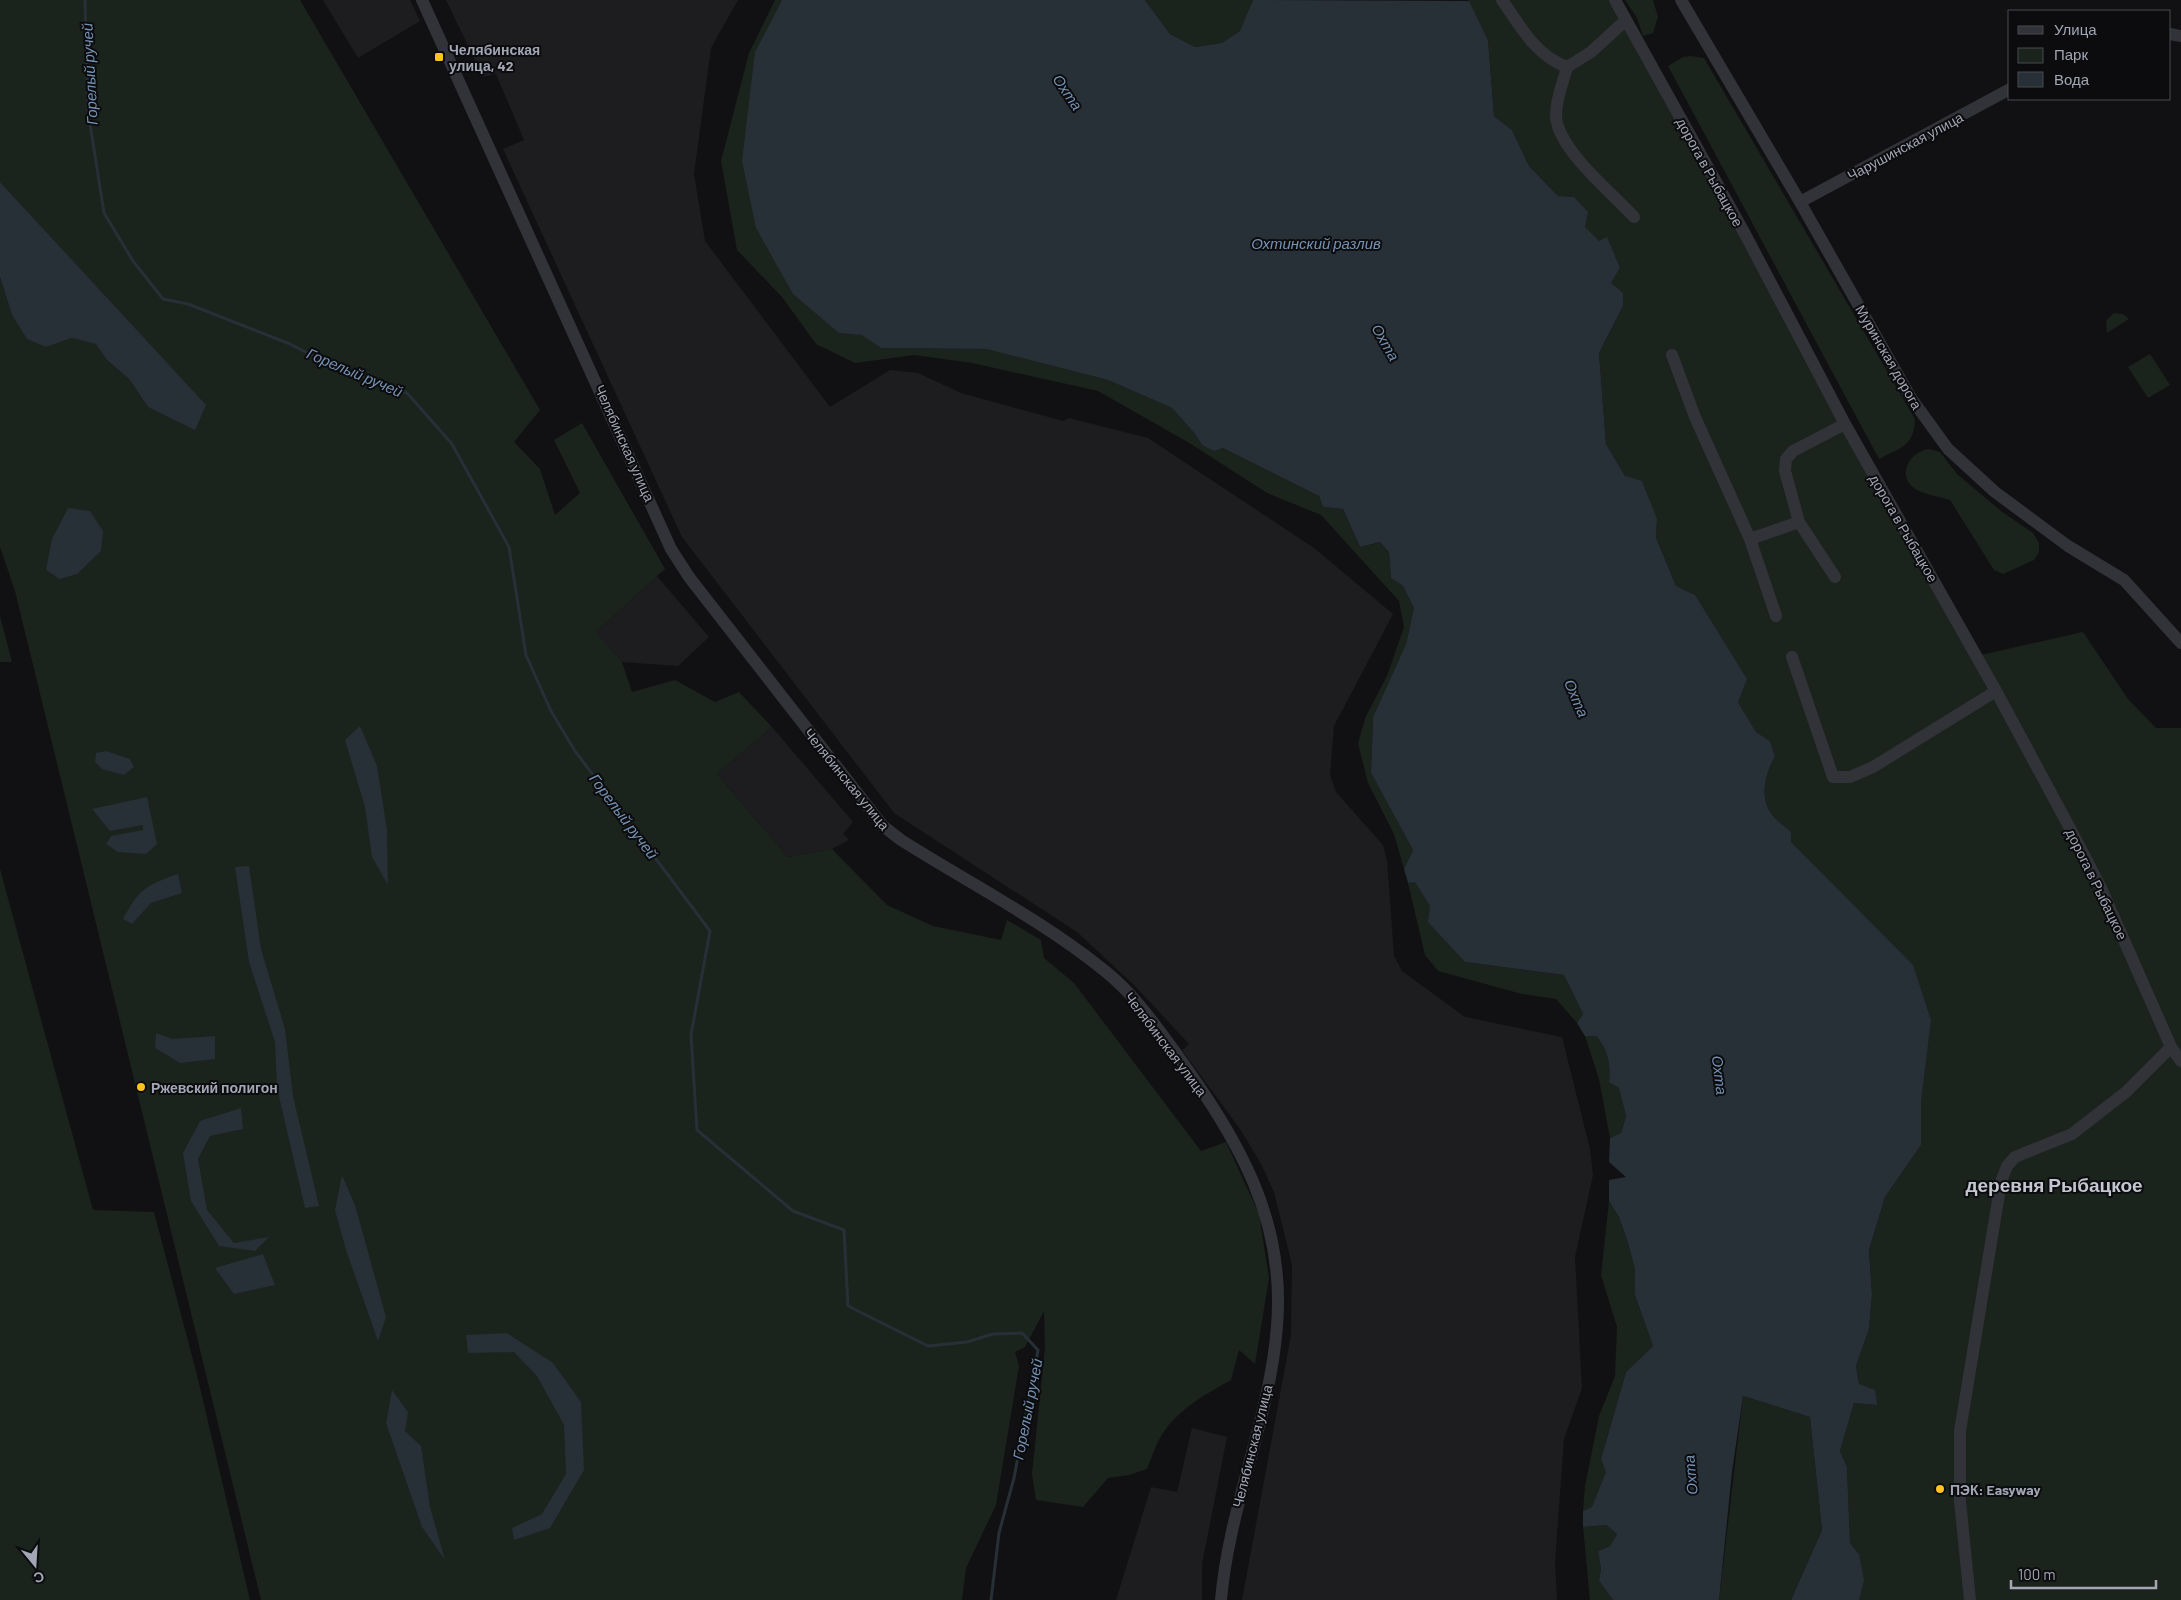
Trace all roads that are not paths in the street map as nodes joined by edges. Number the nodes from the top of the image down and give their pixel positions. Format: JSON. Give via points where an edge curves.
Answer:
{"nodes":[{"id":1,"x":422,"y":0,"type":"edge"},
{"id":2,"x":1502,"y":0,"type":"edge"},
{"id":3,"x":1615,"y":0,"type":"edge"},
{"id":4,"x":1681,"y":0,"type":"edge"},
{"id":5,"x":1626,"y":20,"type":"junction"},
{"id":6,"x":1567,"y":67,"type":"junction"},
{"id":7,"x":2008,"y":91,"type":"edge"},
{"id":8,"x":1800,"y":202,"type":"junction"},
{"id":9,"x":1634,"y":217,"type":"dead end"},
{"id":10,"x":1672,"y":355,"type":"dead end"},
{"id":11,"x":1845,"y":424,"type":"junction"},
{"id":12,"x":1799,"y":522,"type":"junction"},
{"id":13,"x":1750,"y":539,"type":"junction"},
{"id":14,"x":1835,"y":576,"type":"dead end"},
{"id":15,"x":1776,"y":616,"type":"dead end"},
{"id":16,"x":2181,"y":643,"type":"edge"},
{"id":17,"x":1792,"y":657,"type":"dead end"},
{"id":18,"x":1996,"y":691,"type":"junction"},
{"id":19,"x":2171,"y":1047,"type":"junction"},
{"id":20,"x":2181,"y":1061,"type":"edge"},
{"id":21,"x":1221,"y":1600,"type":"edge"},
{"id":22,"x":1970,"y":1600,"type":"edge"}],
"edges":[{"from":1,"to":21,"type":"street","name":"Челябинская улица","via":[[671,549],[689,577],[883,826],[1065,941],[1132,996],[1196,1082],[1249,1171],[1269,1221],[1275,1250],[1278,1323],[1272,1368],[1229,1537]]},
{"from":2,"to":6,"type":"street","via":[[1533,44]]},
{"from":3,"to":5,"type":"street","name":"дорога в Рыбацкое"},
{"from":4,"to":8,"type":"street","name":"Муринская дорога"},
{"from":5,"to":6,"type":"street","via":[[1590,52]]},
{"from":5,"to":11,"type":"street","name":"дорога в Рыбацкое","via":[[1745,234]]},
{"from":6,"to":9,"type":"street","via":[[1556,113],[1559,129],[1586,171]]},
{"from":7,"to":8,"type":"street","name":"Чарушинская улица"},
{"from":8,"to":16,"type":"street","name":"Муринская дорога","via":[[1911,398],[1948,449],[1995,492],[2068,546],[2124,580]]},
{"from":10,"to":13,"type":"street","via":[[1695,416]]},
{"from":11,"to":12,"type":"street","via":[[1786,459],[1785,471]]},
{"from":11,"to":18,"type":"street","name":"дорога в Рыбацкое"},
{"from":12,"to":13,"type":"street"},
{"from":12,"to":14,"type":"street"},
{"from":13,"to":15,"type":"street"},
{"from":17,"to":18,"type":"street","via":[[1833,777],[1850,777],[1873,767]]},
{"from":18,"to":19,"type":"street","name":"дорога в Рыбацкое","via":[[2101,888]]},
{"from":19,"to":20,"type":"street","name":"дорога в Рыбацкое"},
{"from":19,"to":22,"type":"street","via":[[2126,1092],[2072,1134],[2015,1157],[2007,1166],[2001,1182],[1960,1431],[1960,1501]]}]}
